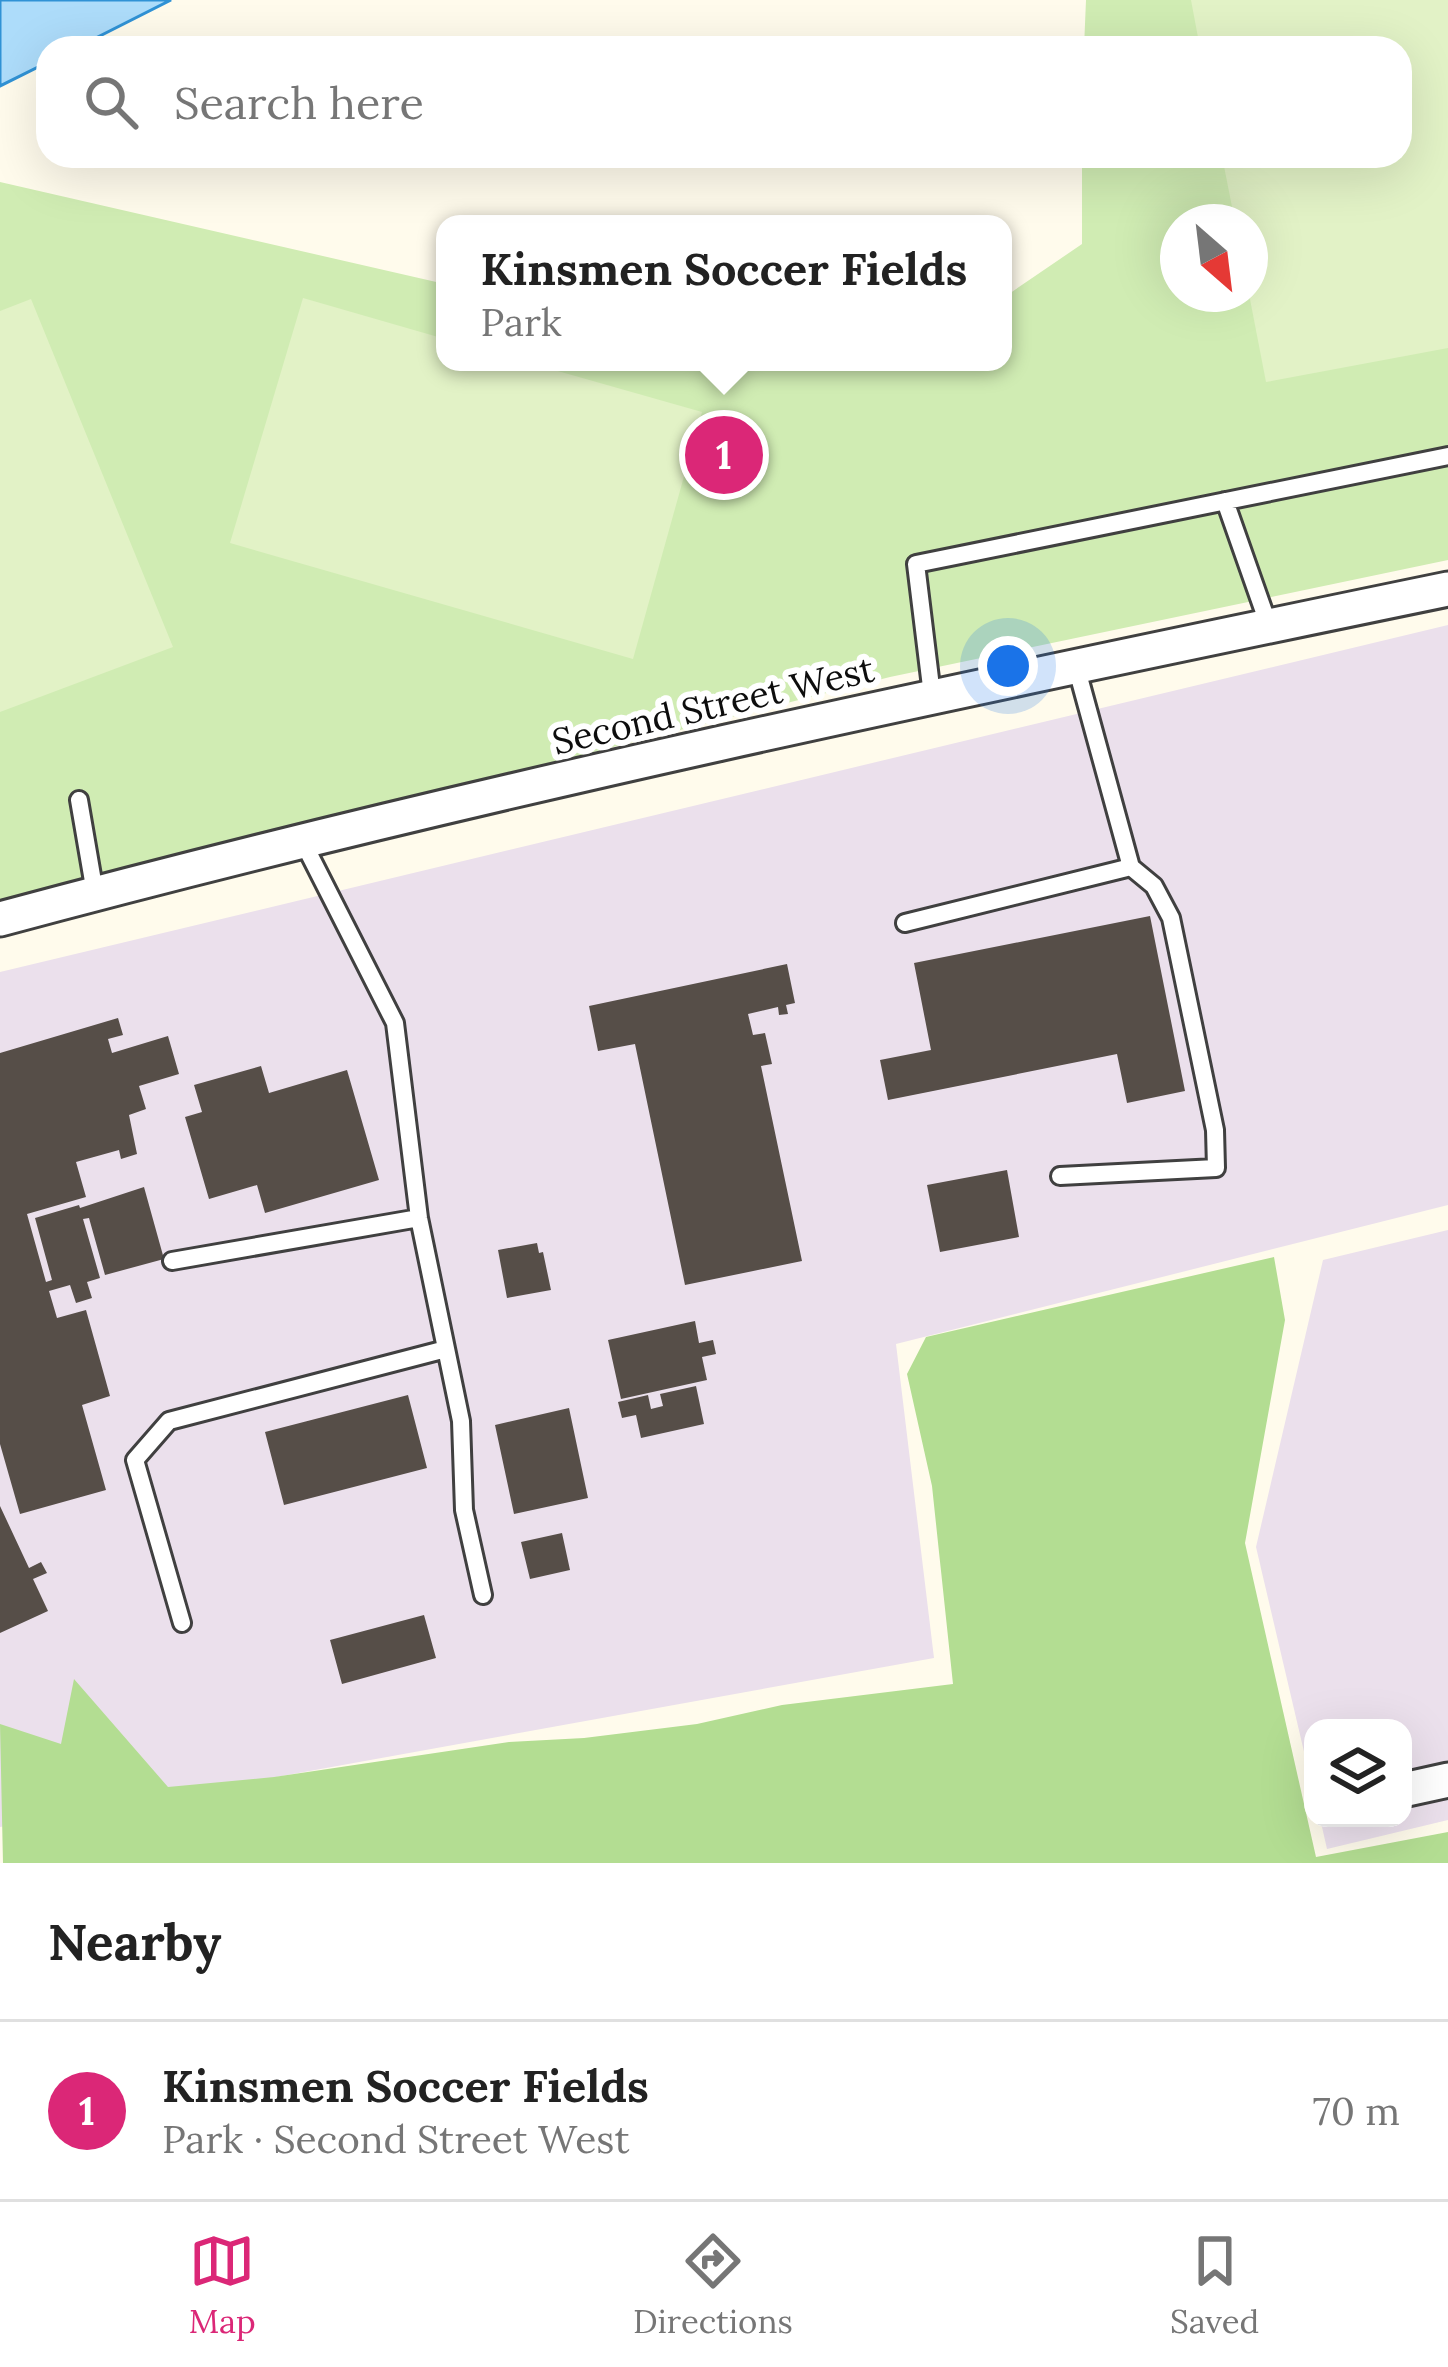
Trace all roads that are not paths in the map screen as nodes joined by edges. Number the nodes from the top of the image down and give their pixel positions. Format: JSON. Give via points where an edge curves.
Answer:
{"nodes":[{"id":1,"x":1448,"y":456,"type":"edge"},
{"id":2,"x":1225,"y":501,"type":"junction"},
{"id":3,"x":1448,"y":589,"type":"edge"},
{"id":4,"x":1269,"y":626,"type":"junction"},
{"id":5,"x":1076,"y":665,"type":"junction"},
{"id":6,"x":932,"y":695,"type":"junction"},
{"id":7,"x":80,"y":800,"type":"dead end"},
{"id":8,"x":302,"y":840,"type":"junction"},
{"id":9,"x":1131,"y":867,"type":"junction"},
{"id":10,"x":95,"y":893,"type":"junction"},
{"id":11,"x":0,"y":919,"type":"edge"},
{"id":12,"x":905,"y":923,"type":"dead end"},
{"id":13,"x":1060,"y":1176,"type":"dead end"},
{"id":14,"x":419,"y":1217,"type":"junction"},
{"id":15,"x":172,"y":1261,"type":"dead end"},
{"id":16,"x":446,"y":1349,"type":"junction"},
{"id":17,"x":483,"y":1595,"type":"dead end"},
{"id":18,"x":182,"y":1623,"type":"dead end"},
{"id":19,"x":1448,"y":1780,"type":"edge"},
{"id":20,"x":1412,"y":1788,"type":"edge"}],
"edges":[{"from":1,"to":2,"type":"lane"},
{"from":2,"to":4,"type":"lane"},
{"from":2,"to":6,"type":"lane","via":[[916,564]]},
{"from":3,"to":4,"type":"street","name":"Second Street West"},
{"from":4,"to":5,"type":"street","name":"Second Street West"},
{"from":5,"to":6,"type":"street","name":"Second Street West"},
{"from":5,"to":9,"type":"lane"},
{"from":6,"to":8,"type":"street","name":"Second Street West"},
{"from":7,"to":10,"type":"lane"},
{"from":8,"to":10,"type":"street","name":"Second Street West"},
{"from":8,"to":14,"type":"lane","via":[[395,1022]]},
{"from":9,"to":12,"type":"lane"},
{"from":9,"to":13,"type":"lane","via":[[1154,886],[1172,918],[1216,1168]]},
{"from":10,"to":11,"type":"street","name":"Second Street West"},
{"from":14,"to":15,"type":"lane"},
{"from":14,"to":16,"type":"lane"},
{"from":16,"to":17,"type":"lane","via":[[461,1421],[464,1510]]},
{"from":16,"to":18,"type":"lane","via":[[169,1421],[135,1460]]},
{"from":19,"to":20,"type":"street"}]}
